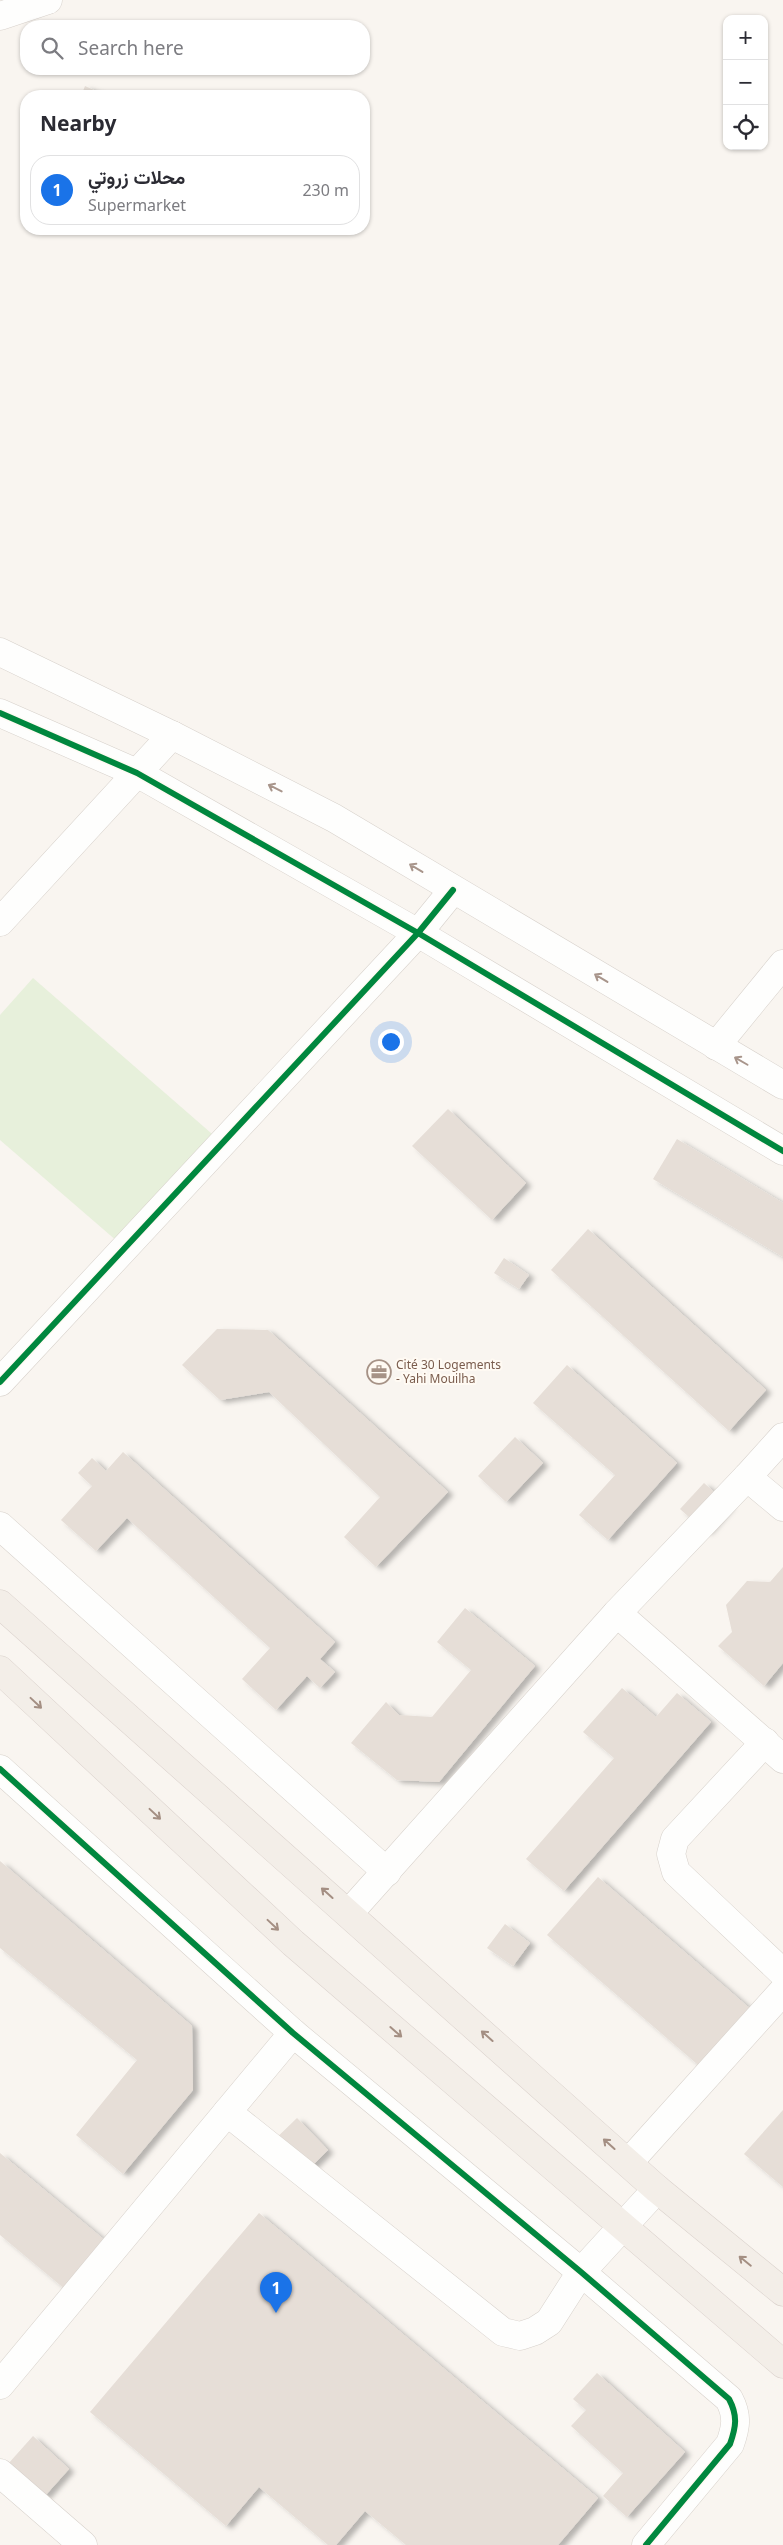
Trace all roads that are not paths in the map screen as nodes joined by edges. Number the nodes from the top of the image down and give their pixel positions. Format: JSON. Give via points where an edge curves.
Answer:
{"nodes":[{"id":1,"x":48,"y":0,"type":"edge"},
{"id":2,"x":0,"y":16,"type":"edge"},
{"id":3,"x":0,"y":652,"type":"edge"},
{"id":4,"x":0,"y":713,"type":"edge"},
{"id":5,"x":172,"y":735,"type":"junction"},
{"id":6,"x":137,"y":772,"type":"junction"},
{"id":7,"x":453,"y":890,"type":"junction"},
{"id":8,"x":0,"y":922,"type":"edge"},
{"id":9,"x":418,"y":933,"type":"junction"},
{"id":10,"x":783,"y":964,"type":"edge"},
{"id":11,"x":716,"y":1046,"type":"junction"},
{"id":12,"x":783,"y":1085,"type":"edge"},
{"id":13,"x":783,"y":1151,"type":"edge"},
{"id":14,"x":0,"y":1382,"type":"edge"},
{"id":15,"x":783,"y":1437,"type":"edge"},
{"id":16,"x":748,"y":1477,"type":"junction"},
{"id":17,"x":783,"y":1506,"type":"edge"},
{"id":18,"x":1,"y":1529,"type":"edge"},
{"id":19,"x":0,"y":1604,"type":"edge"},
{"id":20,"x":617,"y":1613,"type":"junction"},
{"id":21,"x":0,"y":1670,"type":"edge"},
{"id":22,"x":774,"y":1750,"type":"edge"},
{"id":23,"x":0,"y":1769,"type":"edge"},
{"id":24,"x":386,"y":1872,"type":"junction"},
{"id":25,"x":349,"y":1913,"type":"junction"},
{"id":26,"x":783,"y":1973,"type":"edge"},
{"id":27,"x":783,"y":1991,"type":"edge"},
{"id":28,"x":293,"y":2033,"type":"junction"},
{"id":29,"x":228,"y":2112,"type":"junction"},
{"id":30,"x":629,"y":2162,"type":"junction"},
{"id":31,"x":657,"y":2189,"type":"junction"},
{"id":32,"x":621,"y":2226,"type":"junction"},
{"id":33,"x":581,"y":2272,"type":"junction"},
{"id":34,"x":783,"y":2292,"type":"edge"},
{"id":35,"x":783,"y":2364,"type":"edge"},
{"id":36,"x":0,"y":2385,"type":"edge"},
{"id":37,"x":0,"y":2472,"type":"edge"},
{"id":38,"x":654,"y":2542,"type":"edge"},
{"id":39,"x":83,"y":2545,"type":"edge"}],
"edges":[{"from":1,"to":2,"type":"street"},
{"from":3,"to":5,"type":"street"},
{"from":4,"to":6,"type":"street"},
{"from":5,"to":6,"type":"street"},
{"from":7,"to":5,"type":"street","one_way":true,"via":[[334,818]]},
{"from":6,"to":8,"type":"street"},
{"from":6,"to":9,"type":"street"},
{"from":7,"to":9,"type":"street"},
{"from":11,"to":7,"type":"street","one_way":true},
{"from":9,"to":13,"type":"street"},
{"from":9,"to":14,"type":"street"},
{"from":10,"to":11,"type":"street"},
{"from":12,"to":11,"type":"street","one_way":true},
{"from":15,"to":16,"type":"street"},
{"from":16,"to":17,"type":"street"},
{"from":16,"to":20,"type":"street"},
{"from":18,"to":24,"type":"street"},
{"from":25,"to":19,"type":"main road","one_way":true},
{"from":20,"to":22,"type":"street"},
{"from":20,"to":24,"type":"street"},
{"from":21,"to":32,"type":"main road","one_way":true,"via":[[293,1943]]},
{"from":22,"to":26,"type":"street","via":[[675,1839],[671,1854],[676,1872]]},
{"from":23,"to":28,"type":"street"},
{"from":24,"to":25,"type":"street"},
{"from":30,"to":25,"type":"main road","one_way":true},
{"from":27,"to":30,"type":"street"},
{"from":28,"to":29,"type":"street"},
{"from":28,"to":33,"type":"street"},
{"from":29,"to":33,"type":"street","via":[[503,2332],[520,2336],[548,2322]]},
{"from":29,"to":36,"type":"street"},
{"from":30,"to":31,"type":"main road"},
{"from":31,"to":32,"type":"street"},
{"from":34,"to":31,"type":"main road","one_way":true},
{"from":32,"to":33,"type":"street"},
{"from":32,"to":35,"type":"main road"},
{"from":33,"to":38,"type":"street","via":[[729,2399],[736,2412],[736,2428],[730,2444]]},
{"from":37,"to":39,"type":"street"}]}
